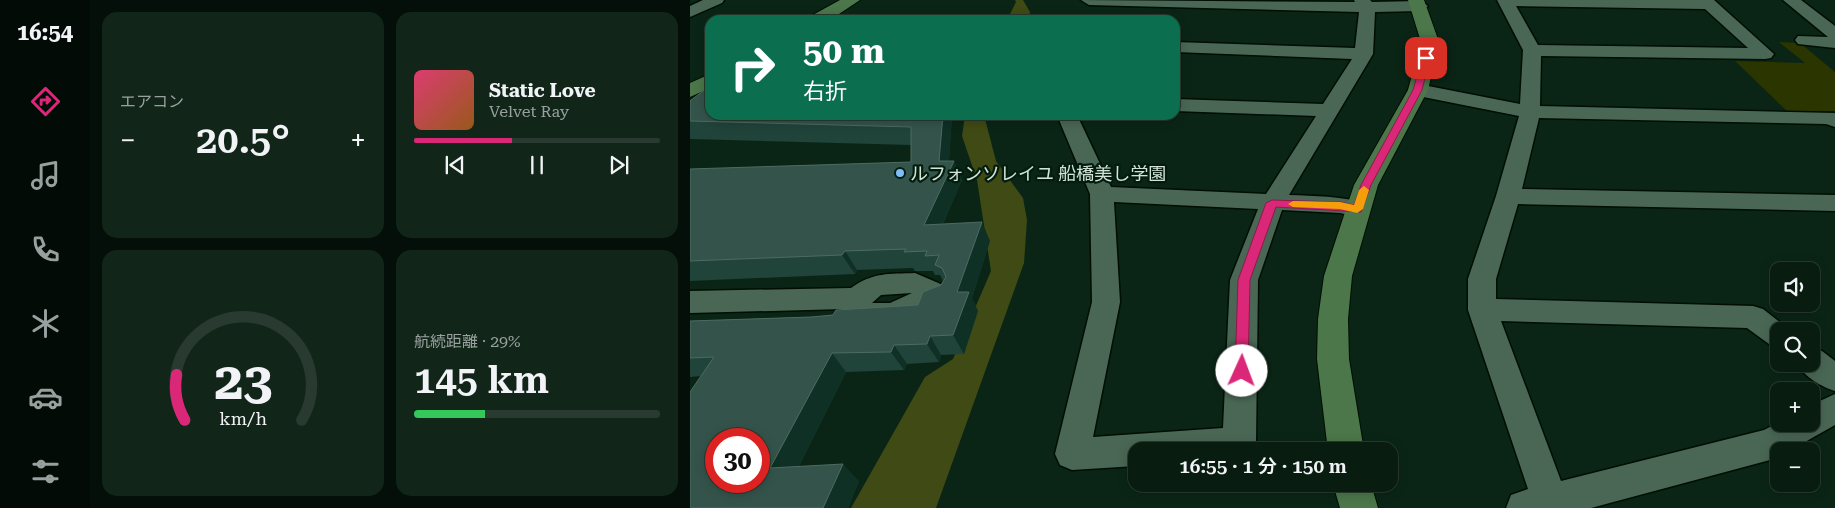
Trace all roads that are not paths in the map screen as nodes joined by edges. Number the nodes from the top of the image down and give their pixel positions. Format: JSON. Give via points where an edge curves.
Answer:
{"nodes":[{"id":1,"x":716,"y":0,"type":"edge"},
{"id":2,"x":852,"y":0,"type":"edge"},
{"id":3,"x":1089,"y":0,"type":"edge"},
{"id":4,"x":1791,"y":0,"type":"edge"},
{"id":5,"x":1506,"y":1,"type":"edge"},
{"id":6,"x":1707,"y":2,"type":"edge"},
{"id":7,"x":1418,"y":3,"type":"edge"},
{"id":8,"x":1365,"y":4,"type":"edge"},
{"id":9,"x":690,"y":12,"type":"edge"},
{"id":10,"x":825,"y":15,"type":"edge"},
{"id":11,"x":1086,"y":15,"type":"edge"},
{"id":12,"x":1835,"y":34,"type":"edge"},
{"id":13,"x":1804,"y":40,"type":"dead end"},
{"id":14,"x":1835,"y":43,"type":"edge"},
{"id":15,"x":1180,"y":47,"type":"edge"},
{"id":16,"x":1532,"y":50,"type":"junction"},
{"id":17,"x":1364,"y":54,"type":"junction"},
{"id":18,"x":705,"y":83,"type":"edge"},
{"id":19,"x":1418,"y":90,"type":"junction"},
{"id":20,"x":690,"y":91,"type":"edge"},
{"id":21,"x":1180,"y":105,"type":"edge"},
{"id":22,"x":1328,"y":110,"type":"junction"},
{"id":23,"x":1530,"y":112,"type":"junction"},
{"id":24,"x":1069,"y":120,"type":"edge"},
{"id":25,"x":1835,"y":121,"type":"edge"},
{"id":26,"x":1102,"y":194,"type":"junction"},
{"id":27,"x":1508,"y":196,"type":"junction"},
{"id":28,"x":1272,"y":203,"type":"junction"},
{"id":29,"x":1835,"y":203,"type":"edge"},
{"id":30,"x":1357,"y":209,"type":"junction"},
{"id":31,"x":857,"y":298,"type":"dead end"},
{"id":32,"x":690,"y":302,"type":"edge"},
{"id":33,"x":1482,"y":310,"type":"junction"},
{"id":34,"x":1770,"y":329,"type":"edge"},
{"id":35,"x":1820,"y":367,"type":"edge"},
{"id":36,"x":1835,"y":378,"type":"edge"},
{"id":37,"x":1835,"y":408,"type":"edge"},
{"id":38,"x":1820,"y":417,"type":"edge"},
{"id":39,"x":1792,"y":432,"type":"edge"},
{"id":40,"x":1345,"y":442,"type":"edge"},
{"id":41,"x":1354,"y":492,"type":"edge"},
{"id":42,"x":1543,"y":506,"type":"edge"},
{"id":43,"x":1359,"y":508,"type":"edge"}],
"edges":[{"from":1,"to":9,"type":"street"},
{"from":2,"to":10,"type":"street"},
{"from":3,"to":8,"type":"street"},
{"from":3,"to":11,"type":"street"},
{"from":4,"to":12,"type":"street"},
{"from":5,"to":6,"type":"street"},
{"from":5,"to":16,"type":"street"},
{"from":6,"to":16,"type":"street","via":[[1764,54]]},
{"from":7,"to":8,"type":"street"},
{"from":7,"to":19,"type":"street","via":[[1430,42]]},
{"from":8,"to":17,"type":"street"},
{"from":13,"to":14,"type":"street"},
{"from":15,"to":17,"type":"street"},
{"from":16,"to":23,"type":"street"},
{"from":17,"to":22,"type":"street"},
{"from":18,"to":20,"type":"street"},
{"from":19,"to":23,"type":"street"},
{"from":19,"to":30,"type":"street","via":[[1366,185]]},
{"from":21,"to":22,"type":"street"},
{"from":22,"to":28,"type":"street"},
{"from":23,"to":25,"type":"street","via":[[1832,118]]},
{"from":23,"to":27,"type":"street"},
{"from":24,"to":26,"type":"street"},
{"from":26,"to":28,"type":"street"},
{"from":26,"to":28,"type":"street","via":[[1106,302],[1072,454],[1239,443],[1244,280]]},
{"from":27,"to":29,"type":"street"},
{"from":27,"to":33,"type":"street","via":[[1482,279]]},
{"from":28,"to":30,"type":"street"},
{"from":30,"to":40,"type":"street","via":[[1338,276],[1333,319],[1333,359]]},
{"from":31,"to":32,"type":"street"},
{"from":33,"to":34,"type":"street","via":[[1753,317]]},
{"from":33,"to":42,"type":"street"},
{"from":35,"to":36,"type":"street"},
{"from":37,"to":38,"type":"street"},
{"from":39,"to":42,"type":"street","via":[[1770,444]]},
{"from":41,"to":43,"type":"street"}]}
